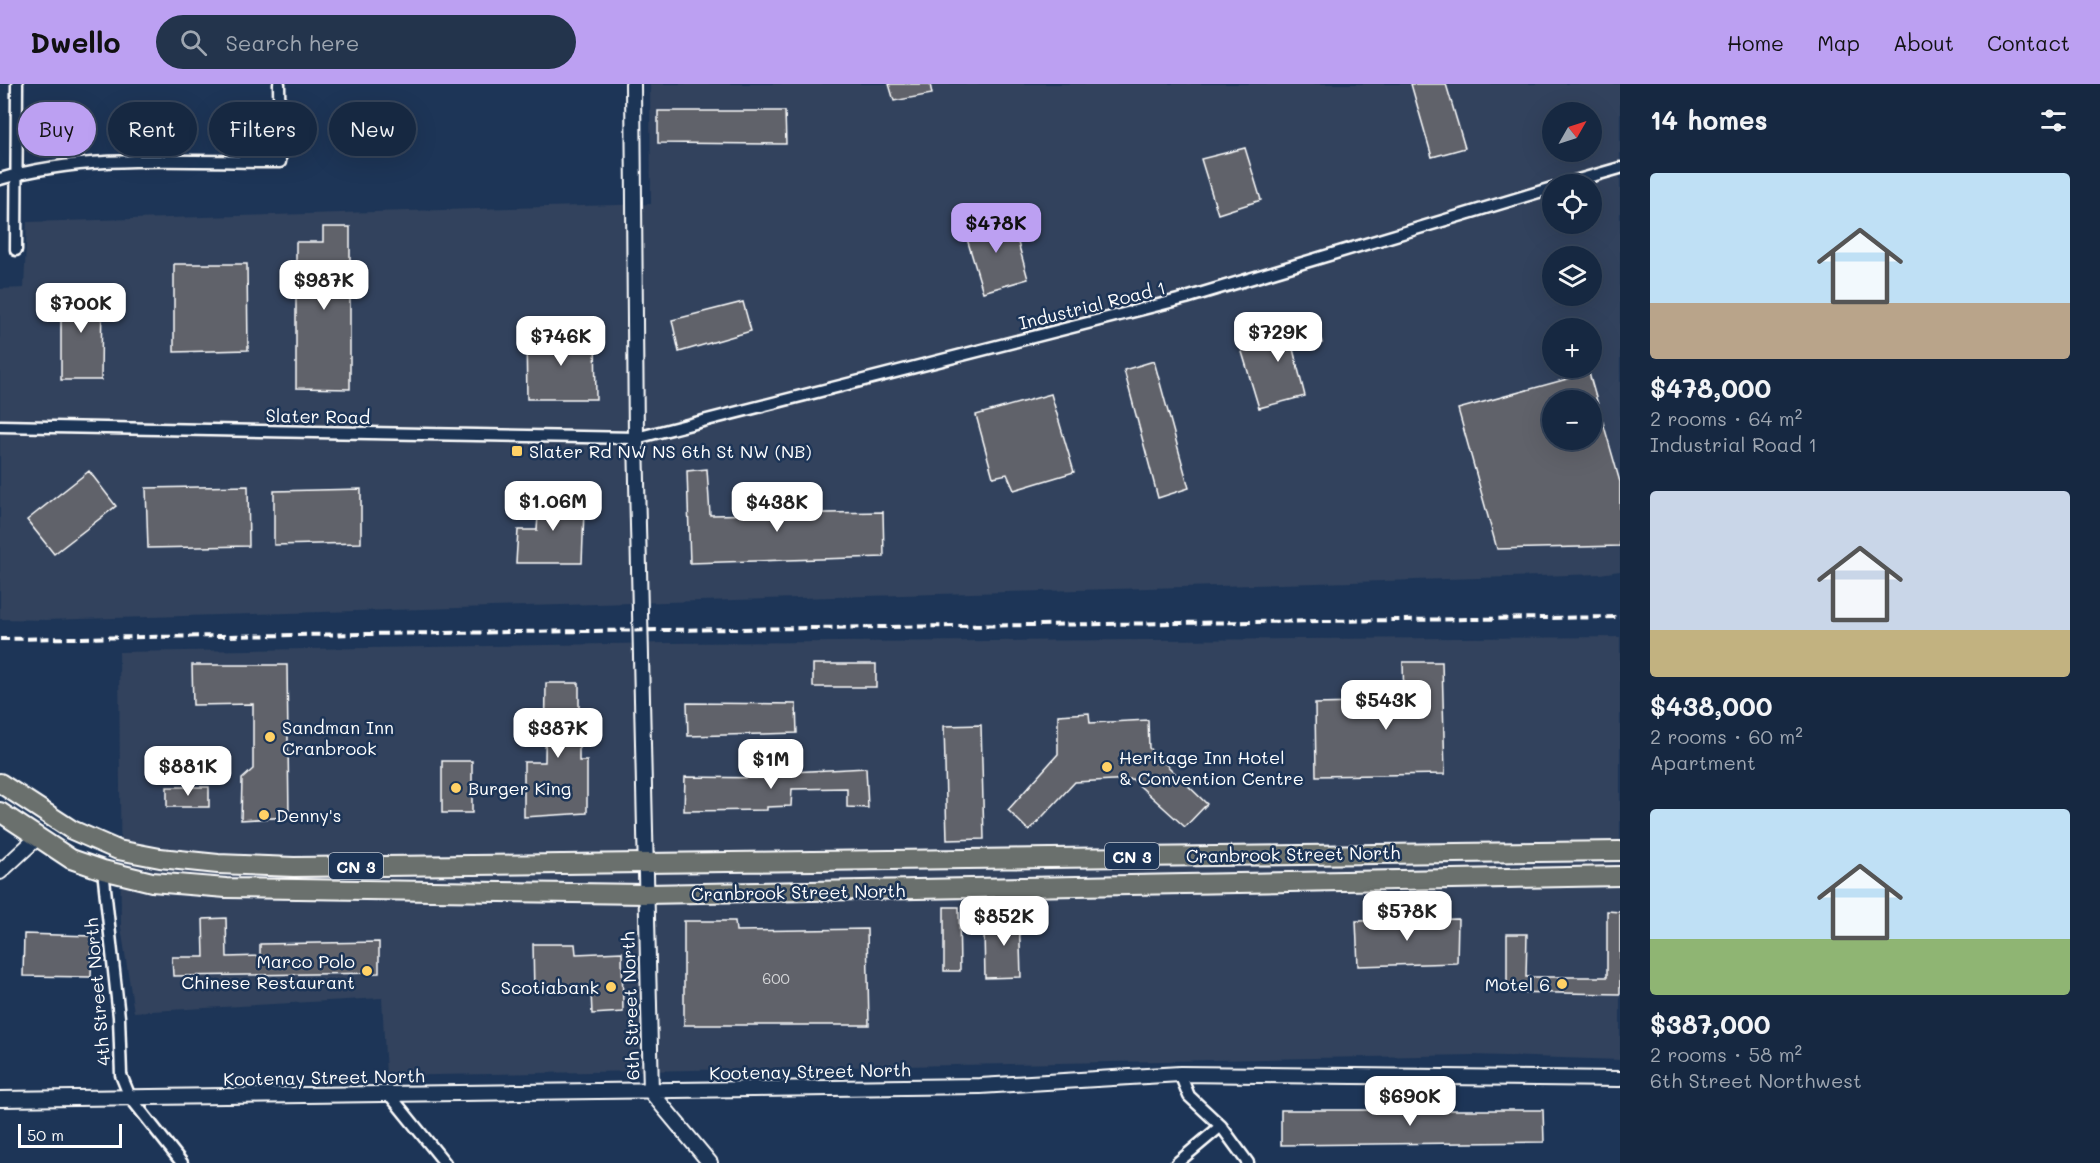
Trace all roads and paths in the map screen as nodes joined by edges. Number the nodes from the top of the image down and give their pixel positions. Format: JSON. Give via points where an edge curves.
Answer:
{"nodes":[{"id":1,"x":17,"y":84,"type":"edge"},
{"id":2,"x":279,"y":84,"type":"edge"},
{"id":3,"x":633,"y":84,"type":"edge"},
{"id":4,"x":1620,"y":168,"type":"edge"},
{"id":5,"x":18,"y":173,"type":"junction"},
{"id":6,"x":1599,"y":174,"type":"edge"},
{"id":7,"x":0,"y":178,"type":"edge"},
{"id":8,"x":1542,"y":191,"type":"edge"},
{"id":9,"x":16,"y":250,"type":"dead end"},
{"id":10,"x":0,"y":426,"type":"edge"},
{"id":11,"x":636,"y":438,"type":"junction"},
{"id":12,"x":0,"y":783,"type":"edge"},
{"id":13,"x":0,"y":812,"type":"edge"},
{"id":14,"x":72,"y":830,"type":"junction"},
{"id":15,"x":38,"y":837,"type":"junction"},
{"id":16,"x":1620,"y":851,"type":"edge"},
{"id":17,"x":644,"y":863,"type":"junction"},
{"id":18,"x":103,"y":870,"type":"junction"},
{"id":19,"x":0,"y":872,"type":"edge"},
{"id":20,"x":1620,"y":876,"type":"edge"},
{"id":21,"x":645,"y":894,"type":"junction"},
{"id":22,"x":1180,"y":1074,"type":"junction"},
{"id":23,"x":1620,"y":1079,"type":"edge"},
{"id":24,"x":651,"y":1092,"type":"junction"},
{"id":25,"x":389,"y":1094,"type":"junction"},
{"id":26,"x":130,"y":1098,"type":"junction"},
{"id":27,"x":0,"y":1099,"type":"edge"},
{"id":28,"x":1221,"y":1126,"type":"junction"},
{"id":29,"x":182,"y":1163,"type":"edge"},
{"id":30,"x":445,"y":1163,"type":"edge"},
{"id":31,"x":710,"y":1163,"type":"edge"},
{"id":32,"x":1177,"y":1163,"type":"edge"},
{"id":33,"x":1248,"y":1163,"type":"edge"}],
"edges":[{"from":1,"to":5,"type":"street"},
{"from":2,"to":5,"type":"street","via":[[280,162],[80,163]]},
{"from":3,"to":11,"type":"street","name":"6th Street North"},
{"from":4,"to":6,"type":"street"},
{"from":5,"to":7,"type":"street"},
{"from":5,"to":9,"type":"street"},
{"from":8,"to":11,"type":"street","name":"Industrial Road 1","via":[[1186,298]]},
{"from":10,"to":11,"type":"street","name":"Slater Road"},
{"from":11,"to":17,"type":"street","name":"6th Street North"},
{"from":12,"to":14,"type":"highway","number":"CN 3"},
{"from":13,"to":15,"type":"highway","number":"CN 3"},
{"from":14,"to":15,"type":"highway","via":[[50,829]]},
{"from":14,"to":17,"type":"highway","name":"Cranbrook Street North","number":"CN 3","via":[[118,850],[218,864],[306,867]]},
{"from":15,"to":18,"type":"highway","name":"Cranbrook Street North","number":"CN 3","via":[[71,859]]},
{"from":15,"to":19,"type":"street"},
{"from":16,"to":17,"type":"highway","name":"Cranbrook Street North","number":"CN 3"},
{"from":17,"to":21,"type":"street","name":"6th Street North"},
{"from":18,"to":21,"type":"highway","name":"Cranbrook Street North","number":"CN 3","via":[[152,882],[226,888]]},
{"from":18,"to":26,"type":"street","name":"4th Street North","via":[[119,1017],[121,1076]]},
{"from":20,"to":21,"type":"highway","name":"Cranbrook Street North","number":"CN 3"},
{"from":21,"to":24,"type":"street","name":"6th Street North"},
{"from":22,"to":23,"type":"street","name":"Kootenay Street North"},
{"from":22,"to":24,"type":"street","name":"Kootenay Street North","via":[[981,1086]]},
{"from":22,"to":28,"type":"street","via":[[1189,1096]]},
{"from":24,"to":25,"type":"street","name":"Kootenay Street North"},
{"from":24,"to":31,"type":"street","name":"6th Street North"},
{"from":25,"to":26,"type":"street","name":"Kootenay Street North"},
{"from":25,"to":30,"type":"street"},
{"from":26,"to":27,"type":"street","name":"Kootenay Street North","via":[[107,1095]]},
{"from":26,"to":29,"type":"street","name":"4th Street North"},
{"from":28,"to":32,"type":"street"},
{"from":28,"to":33,"type":"street"}]}
